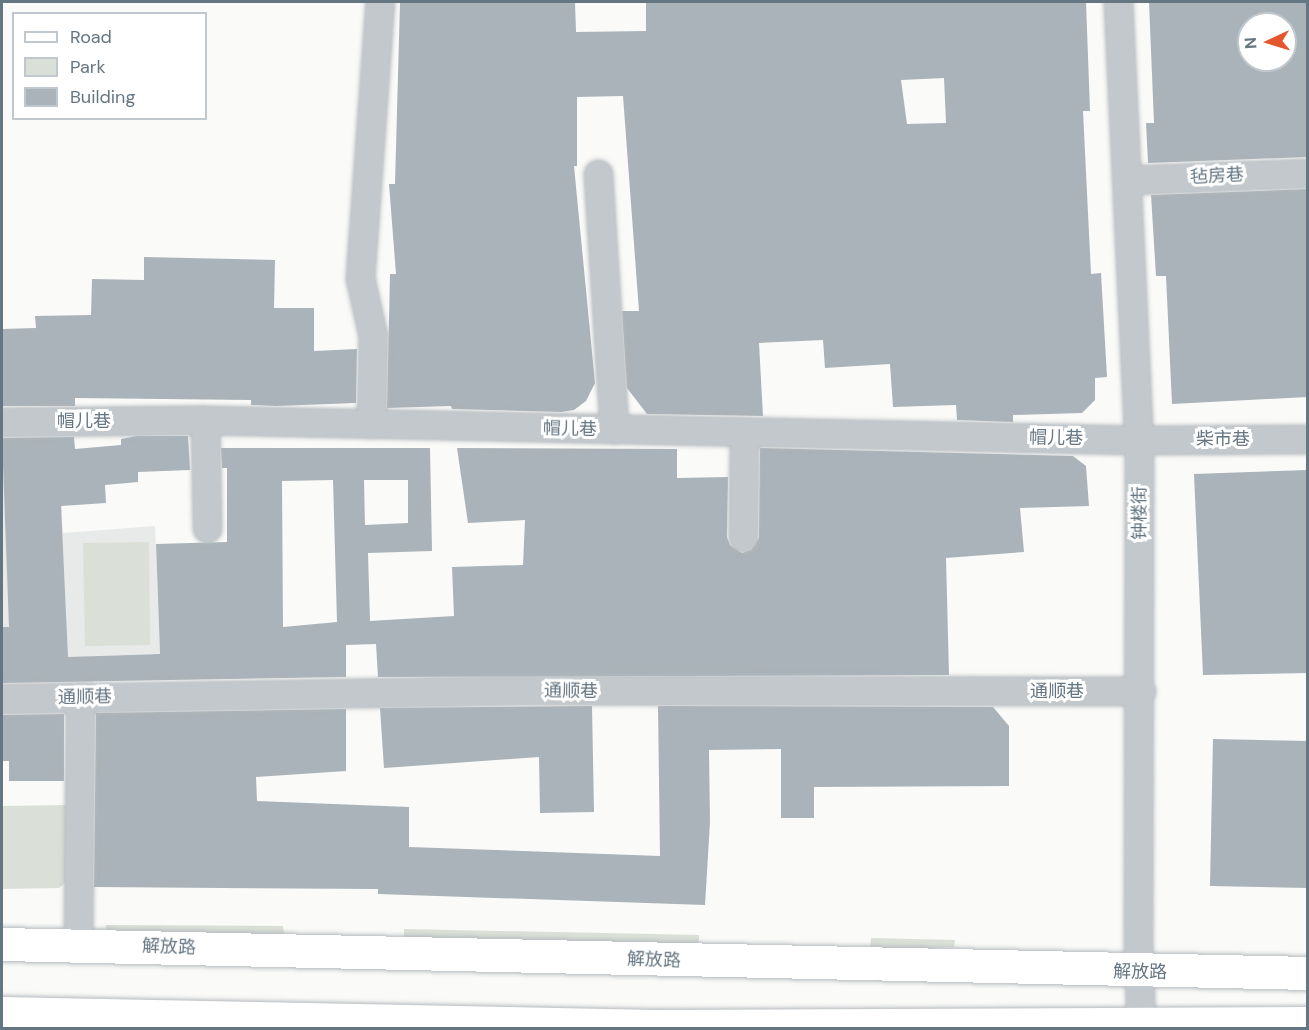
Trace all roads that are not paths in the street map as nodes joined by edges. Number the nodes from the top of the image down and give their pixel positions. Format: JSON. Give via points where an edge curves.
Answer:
{"nodes":[{"id":1,"x":380,"y":2,"type":"edge"},
{"id":2,"x":1119,"y":2,"type":"edge"},
{"id":3,"x":1308,"y":173,"type":"edge"},
{"id":4,"x":598,"y":174,"type":"dead end"},
{"id":5,"x":1127,"y":180,"type":"junction"},
{"id":6,"x":205,"y":420,"type":"junction"},
{"id":7,"x":2,"y":422,"type":"edge"},
{"id":8,"x":371,"y":424,"type":"junction"},
{"id":9,"x":614,"y":430,"type":"junction"},
{"id":10,"x":744,"y":433,"type":"junction"},
{"id":11,"x":1308,"y":439,"type":"edge"},
{"id":12,"x":1139,"y":440,"type":"junction"},
{"id":13,"x":207,"y":528,"type":"dead end"},
{"id":14,"x":743,"y":537,"type":"dead end"},
{"id":15,"x":1141,"y":691,"type":"junction"},
{"id":16,"x":80,"y":698,"type":"junction"},
{"id":17,"x":2,"y":699,"type":"edge"},
{"id":18,"x":2,"y":944,"type":"edge"},
{"id":19,"x":78,"y":945,"type":"junction"},
{"id":20,"x":1140,"y":972,"type":"junction"},
{"id":21,"x":1308,"y":973,"type":"edge"},
{"id":22,"x":2,"y":1014,"type":"edge"},
{"id":23,"x":1308,"y":1023,"type":"edge"},
{"id":24,"x":252,"y":1024,"type":"edge"},
{"id":25,"x":655,"y":1027,"type":"edge"},
{"id":26,"x":1141,"y":1027,"type":"edge"}],
"edges":[{"from":1,"to":8,"type":"street","via":[[360,278],[374,336]]},
{"from":2,"to":5,"type":"street","name":"钟楼街"},
{"from":3,"to":5,"type":"street","name":"毡房巷"},
{"from":4,"to":9,"type":"street"},
{"from":5,"to":12,"type":"street","name":"钟楼街"},
{"from":6,"to":7,"type":"street","name":"帽儿巷"},
{"from":6,"to":8,"type":"street","name":"帽儿巷"},
{"from":6,"to":13,"type":"street"},
{"from":8,"to":9,"type":"street","name":"帽儿巷"},
{"from":9,"to":10,"type":"street","name":"帽儿巷"},
{"from":10,"to":12,"type":"street","name":"帽儿巷"},
{"from":10,"to":14,"type":"street"},
{"from":11,"to":12,"type":"street","name":"柴市巷"},
{"from":12,"to":15,"type":"street","name":"钟楼街"},
{"from":15,"to":16,"type":"street","name":"通顺巷","via":[[532,690]]},
{"from":15,"to":20,"type":"street","name":"钟楼街"},
{"from":16,"to":17,"type":"street","name":"通顺巷"},
{"from":16,"to":19,"type":"street"},
{"from":18,"to":19,"type":"main road","name":"解放路"},
{"from":19,"to":20,"type":"main road","name":"解放路"},
{"from":20,"to":21,"type":"main road","name":"解放路"},
{"from":20,"to":26,"type":"street","name":"钟楼街"},
{"from":22,"to":24,"type":"main road"},
{"from":23,"to":26,"type":"main road"},
{"from":24,"to":25,"type":"main road"},
{"from":25,"to":26,"type":"main road"}]}
